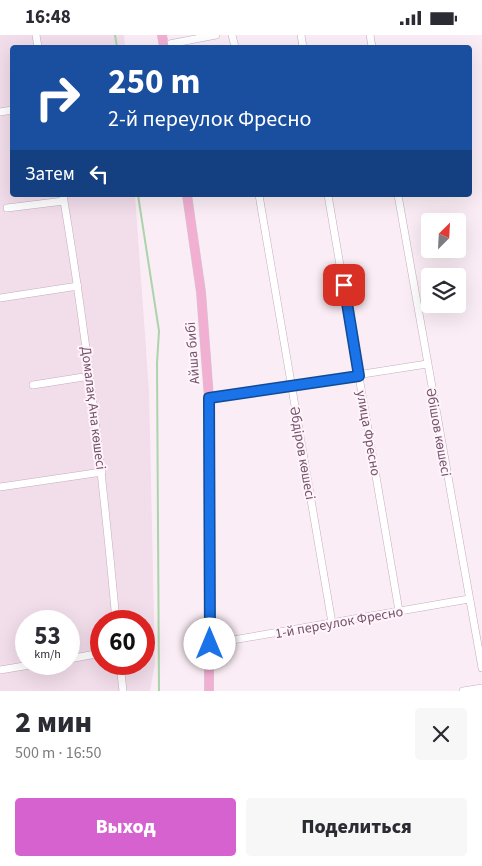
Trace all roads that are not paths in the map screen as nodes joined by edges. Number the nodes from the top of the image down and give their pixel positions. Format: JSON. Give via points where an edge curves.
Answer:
{"nodes":[{"id":1,"x":216,"y":35,"type":"edge"},
{"id":2,"x":169,"y":45,"type":"edge"},
{"id":3,"x":186,"y":197,"type":"edge"},
{"id":4,"x":260,"y":197,"type":"edge"},
{"id":5,"x":328,"y":197,"type":"edge"},
{"id":6,"x":398,"y":197,"type":"edge"},
{"id":7,"x":64,"y":198,"type":"edge"},
{"id":8,"x":7,"y":208,"type":"dead end"},
{"id":9,"x":78,"y":286,"type":"junction"},
{"id":10,"x":0,"y":298,"type":"edge"},
{"id":11,"x":427,"y":364,"type":"junction"},
{"id":12,"x":90,"y":376,"type":"junction"},
{"id":13,"x":359,"y":376,"type":"junction"},
{"id":14,"x":33,"y":385,"type":"dead end"},
{"id":15,"x":292,"y":386,"type":"junction"},
{"id":16,"x":209,"y":398,"type":"junction"},
{"id":17,"x":102,"y":472,"type":"junction"},
{"id":18,"x":0,"y":487,"type":"edge"},
{"id":19,"x":469,"y":599,"type":"junction"},
{"id":20,"x":115,"y":610,"type":"edge"},
{"id":21,"x":399,"y":611,"type":"junction"},
{"id":22,"x":332,"y":623,"type":"junction"},
{"id":23,"x":210,"y":644,"type":"junction"},
{"id":24,"x":15,"y":667,"type":"edge"},
{"id":25,"x":482,"y":668,"type":"edge"},
{"id":26,"x":0,"y":669,"type":"edge"},
{"id":27,"x":121,"y":675,"type":"edge"},
{"id":28,"x":482,"y":688,"type":"edge"},
{"id":29,"x":123,"y":691,"type":"edge"},
{"id":30,"x":209,"y":691,"type":"edge"},
{"id":31,"x":463,"y":691,"type":"edge"}],
"edges":[{"from":1,"to":2,"type":"street"},
{"from":3,"to":16,"type":"main road","name":"Айша бибі","via":[[201,292]]},
{"from":4,"to":15,"type":"street","name":"Әбдіров көшесі"},
{"from":5,"to":13,"type":"street","name":"улица Фресно"},
{"from":6,"to":11,"type":"street","name":"Әбішов көшесі"},
{"from":7,"to":8,"type":"street"},
{"from":7,"to":9,"type":"street","name":"Домалақ Ана көшесі"},
{"from":9,"to":10,"type":"street"},
{"from":9,"to":12,"type":"street","name":"Домалақ Ана көшесі"},
{"from":11,"to":13,"type":"street"},
{"from":11,"to":19,"type":"street","name":"Әбішов көшесі"},
{"from":12,"to":14,"type":"street"},
{"from":12,"to":17,"type":"street","name":"Домалақ Ана көшесі"},
{"from":13,"to":15,"type":"street"},
{"from":13,"to":21,"type":"street","name":"улица Фресно"},
{"from":15,"to":16,"type":"street"},
{"from":15,"to":22,"type":"street","name":"Әбдіров көшесі"},
{"from":16,"to":23,"type":"main road","name":"Айша бибі"},
{"from":17,"to":18,"type":"street"},
{"from":17,"to":20,"type":"street","name":"Домалақ Ана көшесі"},
{"from":19,"to":21,"type":"street","name":"1-й переулок Фресно"},
{"from":19,"to":25,"type":"street","name":"Әбішов көшесі"},
{"from":21,"to":22,"type":"street","name":"1-й переулок Фресно"},
{"from":22,"to":23,"type":"street","name":"1-й переулок Фресно"},
{"from":23,"to":30,"type":"main road","name":"Айша бибі"},
{"from":24,"to":26,"type":"street"},
{"from":27,"to":29,"type":"street"},
{"from":28,"to":31,"type":"street"}]}
